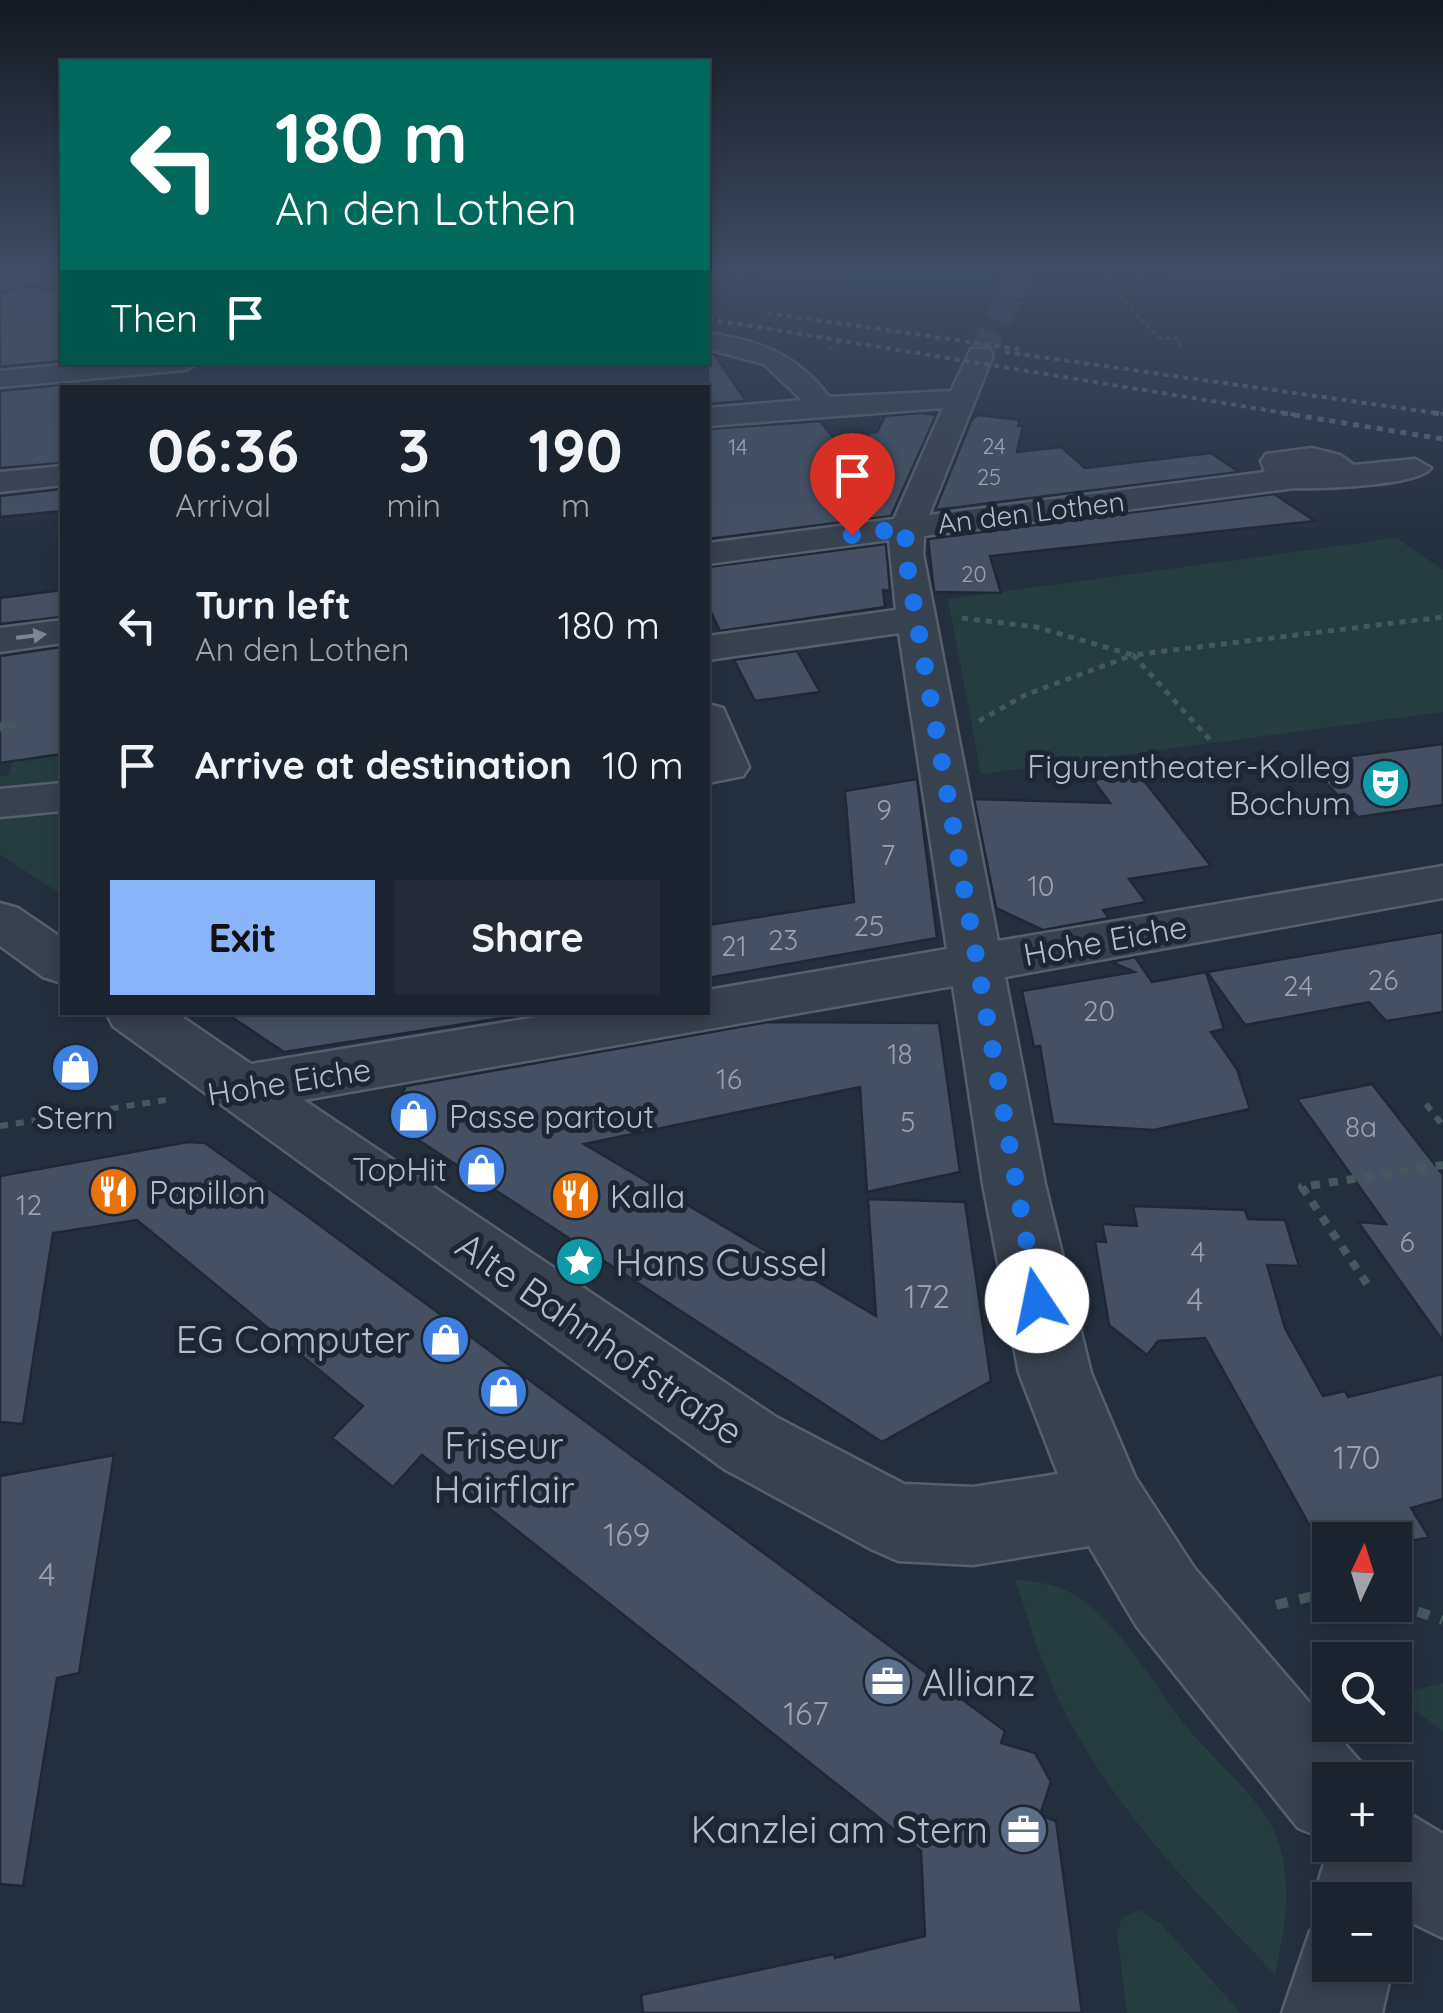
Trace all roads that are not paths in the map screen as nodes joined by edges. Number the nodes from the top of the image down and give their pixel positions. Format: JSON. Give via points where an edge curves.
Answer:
{"nodes":[{"id":1,"x":785,"y":364,"type":"edge"},
{"id":2,"x":975,"y":364,"type":"tunnel mouth"},
{"id":3,"x":153,"y":365,"type":"edge"},
{"id":4,"x":0,"y":379,"type":"edge"},
{"id":5,"x":958,"y":400,"type":"junction"},
{"id":6,"x":822,"y":407,"type":"junction"},
{"id":7,"x":710,"y":418,"type":"edge"},
{"id":8,"x":60,"y":476,"type":"edge"},
{"id":9,"x":0,"y":482,"type":"edge"},
{"id":10,"x":1443,"y":486,"type":"edge"},
{"id":11,"x":906,"y":528,"type":"junction"},
{"id":12,"x":710,"y":553,"type":"edge"},
{"id":13,"x":916,"y":619,"type":"junction"},
{"id":14,"x":60,"y":632,"type":"edge"},
{"id":15,"x":0,"y":640,"type":"edge"},
{"id":16,"x":710,"y":648,"type":"edge"},
{"id":17,"x":710,"y":722,"type":"edge"},
{"id":18,"x":710,"y":770,"type":"edge"},
{"id":19,"x":60,"y":797,"type":"edge"},
{"id":20,"x":0,"y":804,"type":"edge"},
{"id":21,"x":1443,"y":882,"type":"edge"},
{"id":22,"x":0,"y":920,"type":"edge"},
{"id":23,"x":975,"y":962,"type":"junction"},
{"id":24,"x":60,"y":963,"type":"edge"},
{"id":25,"x":710,"y":1010,"type":"edge"},
{"id":26,"x":136,"y":1015,"type":"edge"},
{"id":27,"x":678,"y":1015,"type":"edge"},
{"id":28,"x":241,"y":1088,"type":"junction"},
{"id":29,"x":1108,"y":1504,"type":"junction"},
{"id":30,"x":1312,"y":1774,"type":"edge"},
{"id":31,"x":1402,"y":1862,"type":"edge"},
{"id":32,"x":1443,"y":1891,"type":"edge"},
{"id":33,"x":1340,"y":1982,"type":"edge"},
{"id":34,"x":1332,"y":2013,"type":"edge"}],
"edges":[{"from":1,"to":6,"type":"street"},
{"from":2,"to":5,"type":"street"},
{"from":3,"to":4,"type":"street"},
{"from":5,"to":6,"type":"street"},
{"from":5,"to":11,"type":"street"},
{"from":6,"to":7,"type":"street"},
{"from":8,"to":9,"type":"street"},
{"from":10,"to":11,"type":"street","name":"An den Lothen","via":[[1410,469]]},
{"from":11,"to":12,"type":"street","name":"An den Lothen"},
{"from":11,"to":13,"type":"street"},
{"from":13,"to":16,"type":"street"},
{"from":13,"to":23,"type":"street"},
{"from":15,"to":14,"type":"street","one_way":true},
{"from":17,"to":18,"type":"street","via":[[728,766]]},
{"from":19,"to":20,"type":"street"},
{"from":21,"to":23,"type":"street","name":"Hohe Eiche"},
{"from":22,"to":24,"type":"street"},
{"from":23,"to":25,"type":"street","name":"Hohe Eiche"},
{"from":23,"to":29,"type":"street","via":[[1045,1340]]},
{"from":26,"to":28,"type":"street","name":"Alte Bahnhofstraße"},
{"from":27,"to":28,"type":"street","name":"Hohe Eiche"},
{"from":28,"to":29,"type":"street","name":"Alte Bahnhofstraße","via":[[750,1443],[898,1522],[973,1526]]},
{"from":29,"to":30,"type":"street","via":[[1166,1598]]},
{"from":31,"to":32,"type":"street"},
{"from":33,"to":34,"type":"street"}]}
